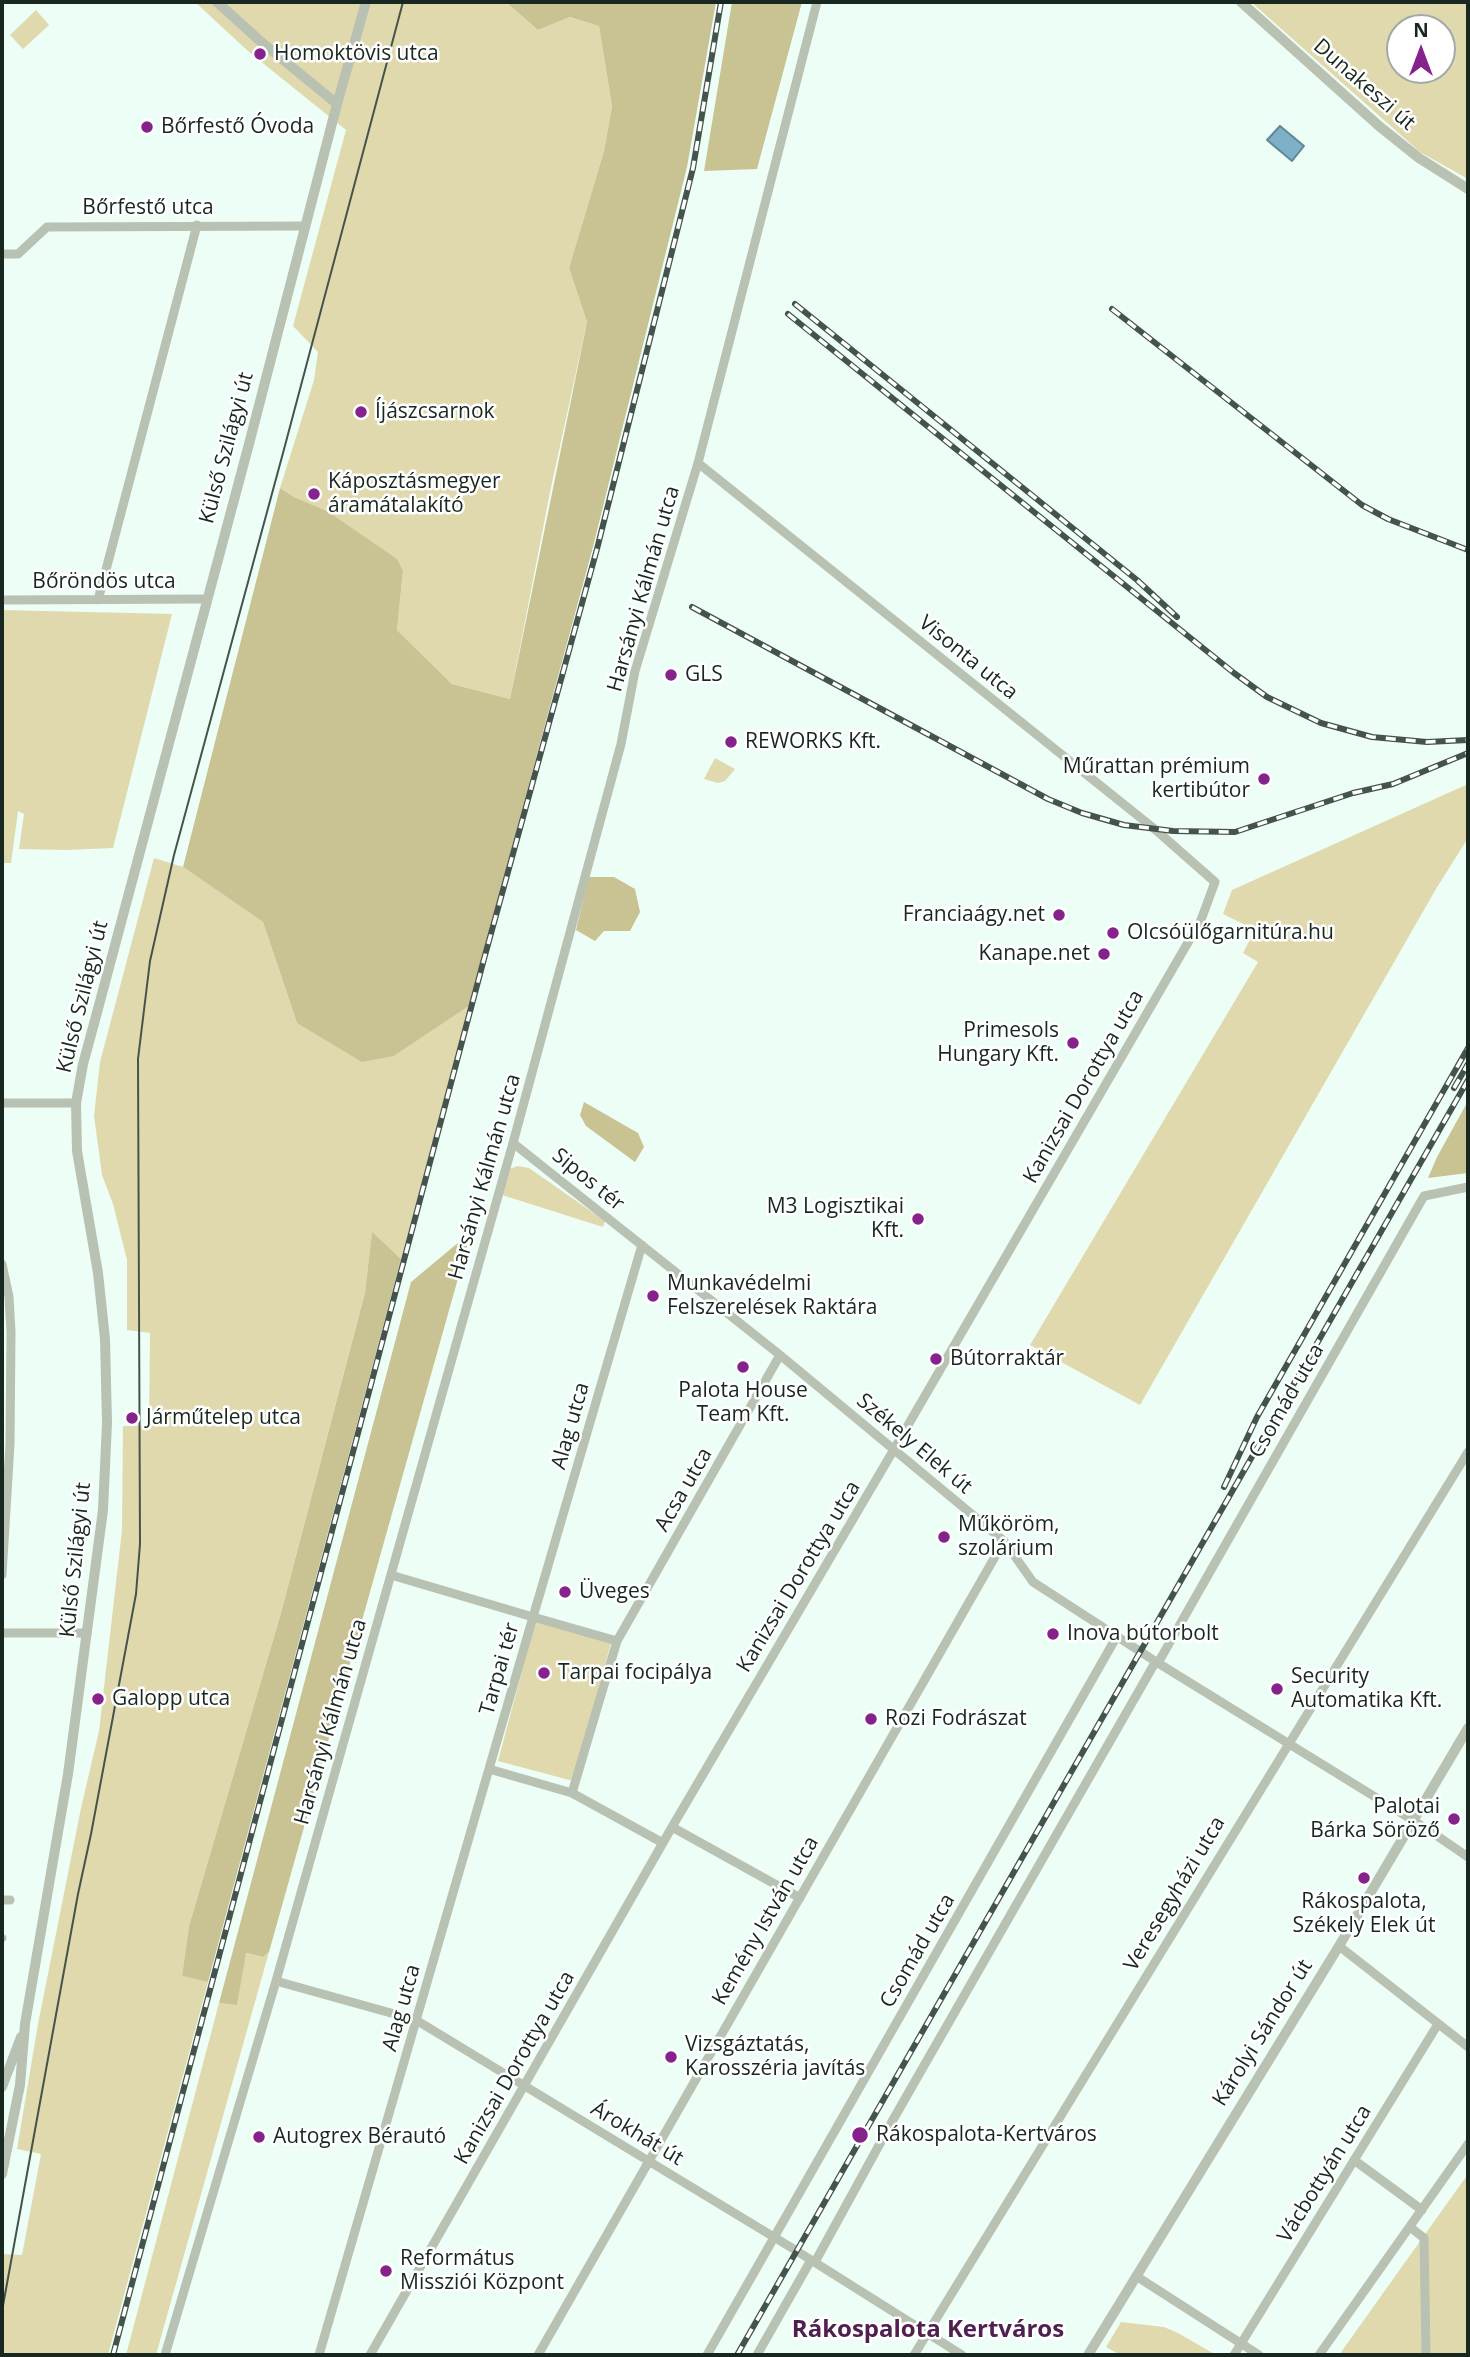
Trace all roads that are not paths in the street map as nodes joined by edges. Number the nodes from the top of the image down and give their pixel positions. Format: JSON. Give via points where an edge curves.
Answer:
{"nodes":[{"id":1,"x":217,"y":2,"type":"edge"},
{"id":2,"x":366,"y":2,"type":"edge"},
{"id":3,"x":817,"y":2,"type":"edge"},
{"id":4,"x":1241,"y":2,"type":"edge"},
{"id":5,"x":337,"y":104,"type":"junction"},
{"id":6,"x":1468,"y":189,"type":"edge"},
{"id":7,"x":197,"y":225,"type":"junction"},
{"id":8,"x":305,"y":226,"type":"junction"},
{"id":9,"x":2,"y":254,"type":"edge"},
{"id":10,"x":698,"y":463,"type":"junction"},
{"id":11,"x":206,"y":599,"type":"junction"},
{"id":12,"x":2,"y":600,"type":"edge"},
{"id":13,"x":98,"y":600,"type":"junction"},
{"id":14,"x":1215,"y":881,"type":"joint"},
{"id":15,"x":2,"y":1103,"type":"edge"},
{"id":16,"x":76,"y":1104,"type":"junction"},
{"id":17,"x":513,"y":1143,"type":"junction"},
{"id":18,"x":1468,"y":1187,"type":"edge"},
{"id":19,"x":642,"y":1245,"type":"junction"},
{"id":20,"x":2,"y":1264,"type":"edge"},
{"id":21,"x":780,"y":1355,"type":"junction"},
{"id":22,"x":893,"y":1451,"type":"junction"},
{"id":23,"x":1468,"y":1452,"type":"edge"},
{"id":24,"x":1004,"y":1541,"type":"junction"},
{"id":25,"x":2,"y":1575,"type":"edge"},
{"id":26,"x":391,"y":1575,"type":"junction"},
{"id":27,"x":533,"y":1617,"type":"junction"},
{"id":28,"x":2,"y":1633,"type":"edge"},
{"id":29,"x":88,"y":1633,"type":"junction"},
{"id":30,"x":1117,"y":1636,"type":"junction"},
{"id":31,"x":617,"y":1642,"type":"junction"},
{"id":32,"x":1157,"y":1662,"type":"junction"},
{"id":33,"x":1468,"y":1728,"type":"edge"},
{"id":34,"x":1289,"y":1742,"type":"junction"},
{"id":35,"x":489,"y":1769,"type":"junction"},
{"id":36,"x":572,"y":1793,"type":"junction"},
{"id":37,"x":1413,"y":1820,"type":"junction"},
{"id":38,"x":672,"y":1827,"type":"junction"},
{"id":39,"x":663,"y":1843,"type":"junction"},
{"id":40,"x":1468,"y":1857,"type":"edge"},
{"id":41,"x":800,"y":1898,"type":"junction"},
{"id":42,"x":1339,"y":1946,"type":"junction"},
{"id":43,"x":276,"y":1982,"type":"junction"},
{"id":44,"x":416,"y":2020,"type":"junction"},
{"id":45,"x":25,"y":2024,"type":"junction"},
{"id":46,"x":1438,"y":2024,"type":"junction"},
{"id":47,"x":1468,"y":2048,"type":"edge"},
{"id":48,"x":525,"y":2086,"type":"junction"},
{"id":49,"x":2,"y":2087,"type":"edge"},
{"id":50,"x":1468,"y":2144,"type":"edge"},
{"id":51,"x":1354,"y":2160,"type":"junction"},
{"id":52,"x":649,"y":2162,"type":"junction"},
{"id":53,"x":2,"y":2175,"type":"edge"},
{"id":54,"x":1422,"y":2210,"type":"junction"},
{"id":55,"x":1410,"y":2227,"type":"junction"},
{"id":56,"x":775,"y":2238,"type":"junction"},
{"id":57,"x":813,"y":2261,"type":"junction"},
{"id":58,"x":1136,"y":2276,"type":"junction"},
{"id":59,"x":927,"y":2334,"type":"junction"},
{"id":60,"x":1241,"y":2343,"type":"junction"},
{"id":61,"x":165,"y":2355,"type":"edge"},
{"id":62,"x":319,"y":2355,"type":"edge"},
{"id":63,"x":370,"y":2355,"type":"edge"},
{"id":64,"x":538,"y":2355,"type":"edge"},
{"id":65,"x":707,"y":2355,"type":"edge"},
{"id":66,"x":757,"y":2355,"type":"edge"},
{"id":67,"x":914,"y":2355,"type":"edge"},
{"id":68,"x":962,"y":2355,"type":"edge"},
{"id":69,"x":1088,"y":2355,"type":"edge"},
{"id":70,"x":1234,"y":2355,"type":"edge"},
{"id":71,"x":1259,"y":2355,"type":"edge"},
{"id":72,"x":1319,"y":2355,"type":"edge"},
{"id":73,"x":1426,"y":2355,"type":"edge"}],
"edges":[{"from":1,"to":5,"type":"street"},
{"from":2,"to":5,"type":"street","name":"Külső Szilágyi út"},
{"from":3,"to":10,"type":"street","name":"Harsányi Kálmán utca"},
{"from":4,"to":6,"type":"street","name":"Dunakeszi út","via":[[1379,126]]},
{"from":5,"to":8,"type":"street","name":"Külső Szilágyi út"},
{"from":7,"to":8,"type":"street","name":"Bőrfestő utca"},
{"from":7,"to":9,"type":"street","name":"Bőrfestő utca","via":[[47,227],[18,254]]},
{"from":7,"to":13,"type":"street"},
{"from":8,"to":11,"type":"street","name":"Külső Szilágyi út"},
{"from":10,"to":14,"type":"street","name":"Visonta utca"},
{"from":10,"to":17,"type":"street","name":"Harsányi Kálmán utca","via":[[635,671],[621,744]]},
{"from":11,"to":13,"type":"street","name":"Bőröndös utca"},
{"from":11,"to":16,"type":"street","name":"Külső Szilágyi út"},
{"from":12,"to":13,"type":"street","name":"Bőröndös utca"},
{"from":14,"to":22,"type":"street","name":"Kanizsai Dorottya utca","via":[[1201,920]]},
{"from":15,"to":16,"type":"street"},
{"from":16,"to":29,"type":"street","name":"Külső Szilágyi út","via":[[77,1150],[103,1308],[107,1423],[103,1510]]},
{"from":17,"to":19,"type":"street","name":"Sipos tér"},
{"from":17,"to":26,"type":"street","name":"Harsányi Kálmán utca"},
{"from":18,"to":32,"type":"street","name":"Csomád utca","via":[[1424,1196]]},
{"from":19,"to":21,"type":"street","name":"Székely Elek út"},
{"from":19,"to":27,"type":"street","name":"Alag utca"},
{"from":20,"to":25,"type":"street","via":[[11,1332]]},
{"from":21,"to":22,"type":"street","name":"Székely Elek út"},
{"from":21,"to":31,"type":"street","name":"Acsa utca"},
{"from":22,"to":24,"type":"street","name":"Székely Elek út"},
{"from":22,"to":38,"type":"street","name":"Kanizsai Dorottya utca"},
{"from":23,"to":34,"type":"street","name":"Veresegyházi utca"},
{"from":24,"to":30,"type":"street","name":"Székely Elek út","via":[[1033,1582]]},
{"from":24,"to":41,"type":"street","name":"Kemény István utca"},
{"from":26,"to":27,"type":"street"},
{"from":26,"to":43,"type":"street","name":"Harsányi Kálmán utca"},
{"from":27,"to":31,"type":"street","name":"Tarpai tér"},
{"from":27,"to":35,"type":"street","name":"Tarpai tér"},
{"from":28,"to":29,"type":"street"},
{"from":29,"to":45,"type":"street","name":"Külső Szilágyi út"},
{"from":30,"to":32,"type":"street","name":"Székely Elek út"},
{"from":30,"to":56,"type":"street","name":"Csomád utca"},
{"from":31,"to":36,"type":"street"},
{"from":32,"to":34,"type":"street","name":"Székely Elek út"},
{"from":32,"to":57,"type":"street","name":"Csomád utca"},
{"from":33,"to":37,"type":"street","name":"Károlyi Sándor út"},
{"from":34,"to":37,"type":"street","name":"Székely Elek út"},
{"from":34,"to":59,"type":"street","name":"Veresegyházi utca"},
{"from":35,"to":36,"type":"street"},
{"from":35,"to":44,"type":"street","name":"Alag utca"},
{"from":36,"to":39,"type":"street"},
{"from":37,"to":40,"type":"street","name":"Székely Elek út"},
{"from":37,"to":42,"type":"street","name":"Károlyi Sándor út"},
{"from":38,"to":39,"type":"street","name":"Kanizsai Dorottya utca"},
{"from":38,"to":41,"type":"street"},
{"from":39,"to":48,"type":"street","name":"Kanizsai Dorottya utca"},
{"from":41,"to":52,"type":"street","name":"Kemény István utca"},
{"from":42,"to":46,"type":"street"},
{"from":42,"to":58,"type":"street","name":"Károlyi Sándor út"},
{"from":43,"to":44,"type":"street","name":"Árokhát út"},
{"from":43,"to":61,"type":"street","name":"Harsányi Kálmán utca"},
{"from":44,"to":48,"type":"street","name":"Árokhát út"},
{"from":44,"to":62,"type":"street","name":"Alag utca"},
{"from":45,"to":49,"type":"street","name":"Külső Szilágyi út"},
{"from":45,"to":53,"type":"street","name":"Külső Szilágyi út","via":[[20,2085]]},
{"from":46,"to":47,"type":"street"},
{"from":46,"to":51,"type":"street","name":"Vácbottyán utca"},
{"from":48,"to":52,"type":"street","name":"Árokhát út"},
{"from":48,"to":63,"type":"street","name":"Kanizsai Dorottya utca"},
{"from":50,"to":54,"type":"street"},
{"from":51,"to":54,"type":"street"},
{"from":51,"to":60,"type":"street","name":"Vácbottyán utca"},
{"from":52,"to":56,"type":"street","name":"Árokhát út"},
{"from":52,"to":64,"type":"street","name":"Kemény István utca"},
{"from":54,"to":55,"type":"street"},
{"from":55,"to":72,"type":"street"},
{"from":55,"to":73,"type":"street","via":[[1424,2238]]},
{"from":56,"to":57,"type":"street","name":"Árokhát út"},
{"from":56,"to":65,"type":"street","name":"Csomád utca"},
{"from":57,"to":59,"type":"street","name":"Árokhát út"},
{"from":57,"to":66,"type":"street","name":"Csomád utca"},
{"from":58,"to":60,"type":"street"},
{"from":58,"to":69,"type":"street","name":"Károlyi Sándor út"},
{"from":59,"to":67,"type":"street","name":"Veresegyházi utca"},
{"from":59,"to":68,"type":"street","name":"Árokhát út"},
{"from":60,"to":70,"type":"street","name":"Vácbottyán utca"},
{"from":60,"to":71,"type":"street"}]}
